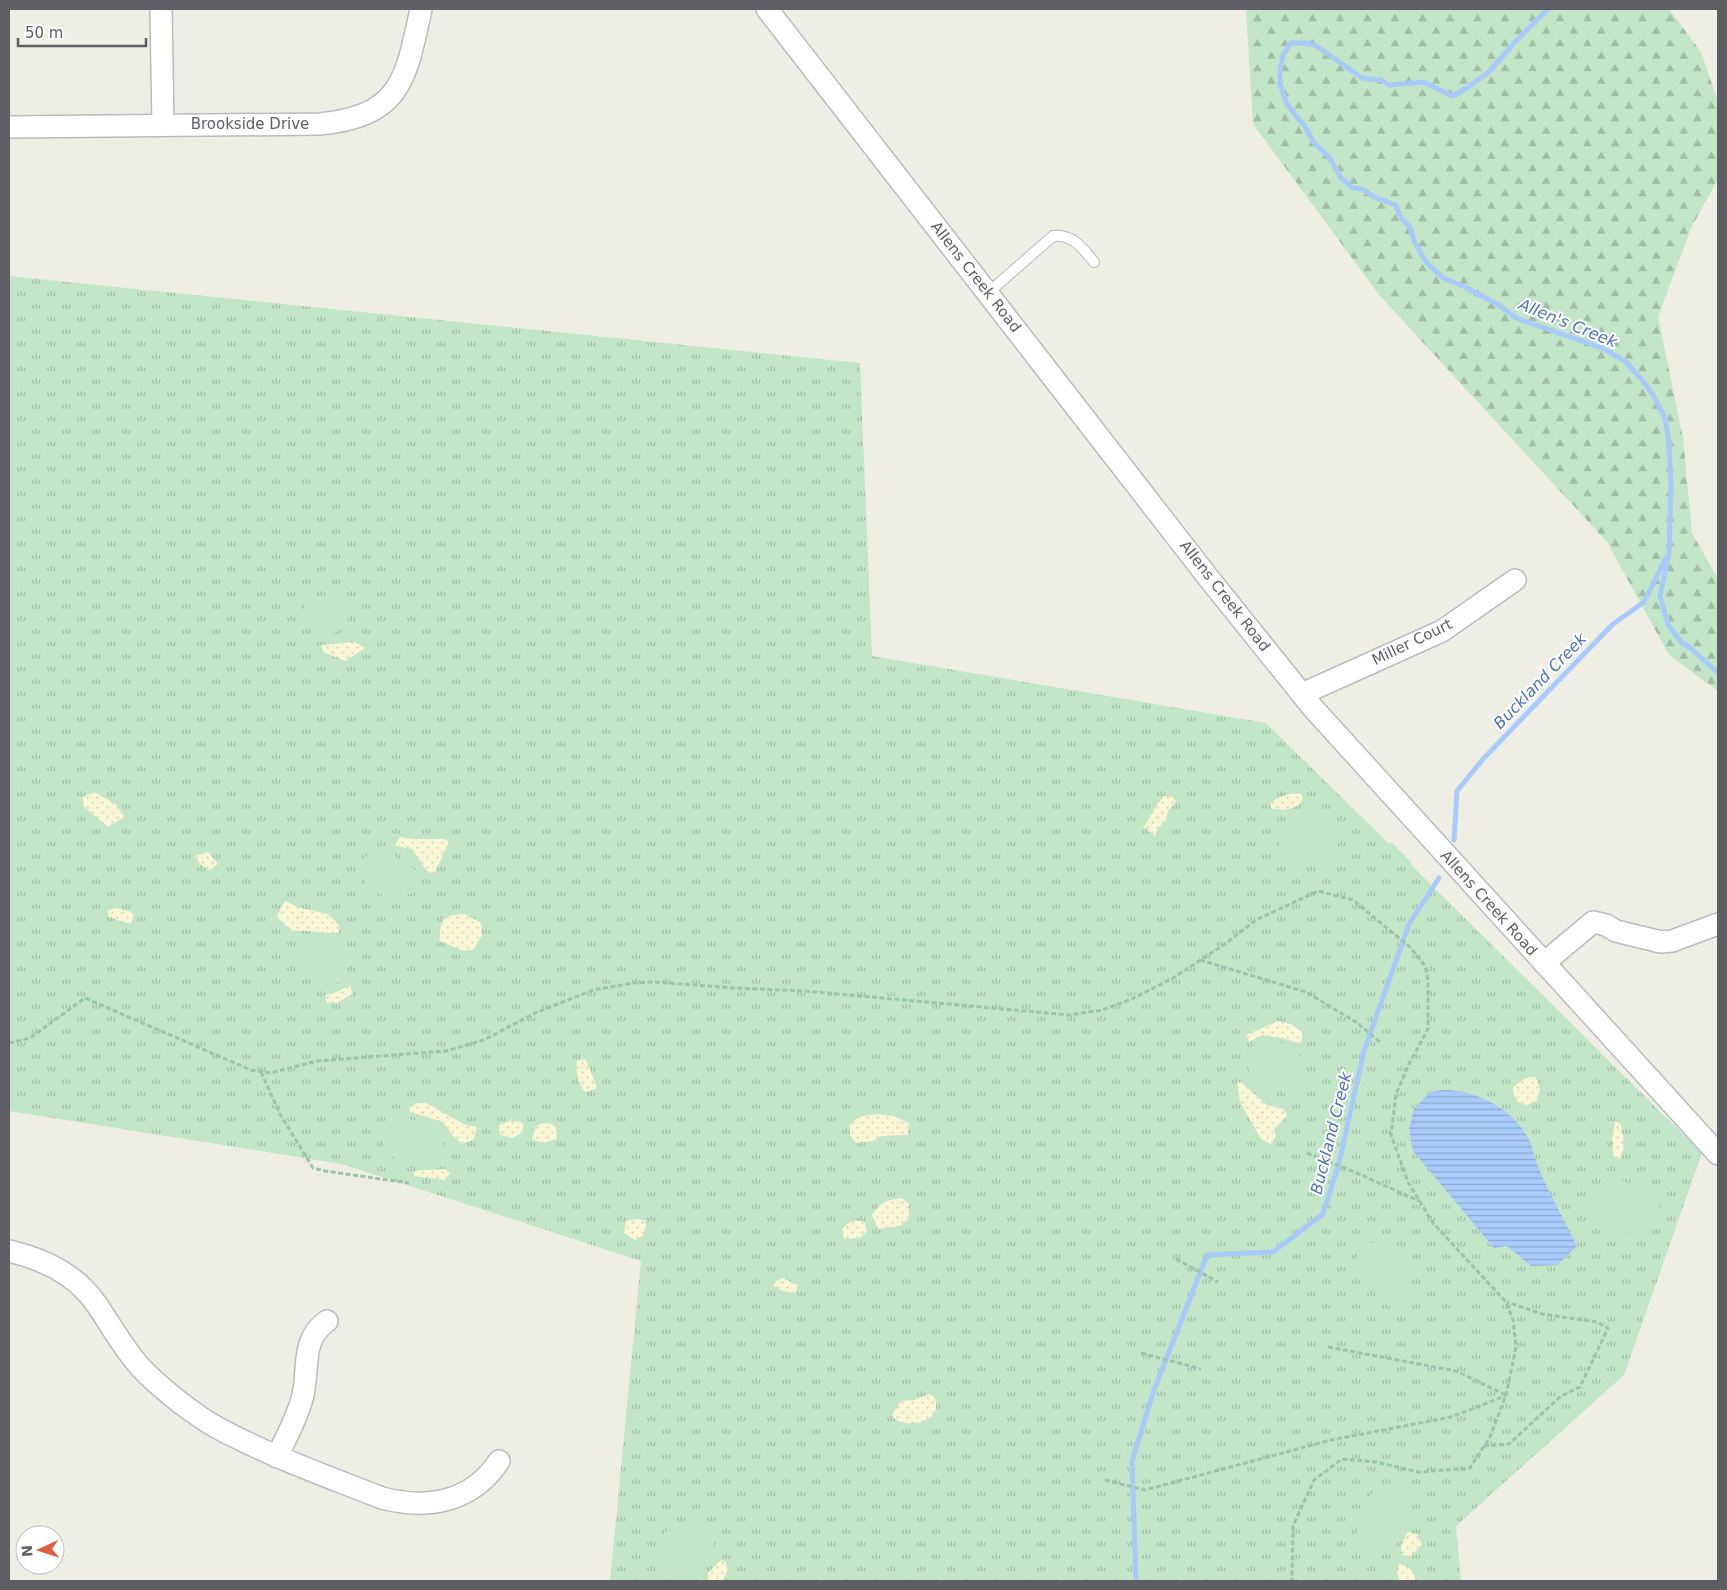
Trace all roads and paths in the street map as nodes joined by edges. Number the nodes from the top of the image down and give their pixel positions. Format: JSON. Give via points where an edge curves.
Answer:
{"nodes":[{"id":1,"x":161,"y":9,"type":"edge"},
{"id":2,"x":422,"y":9,"type":"edge"},
{"id":3,"x":767,"y":9,"type":"edge"},
{"id":4,"x":163,"y":125,"type":"junction"},
{"id":5,"x":9,"y":126,"type":"edge"},
{"id":6,"x":1094,"y":262,"type":"dead end"},
{"id":7,"x":988,"y":292,"type":"junction"},
{"id":8,"x":1515,"y":580,"type":"dead end"},
{"id":9,"x":1302,"y":694,"type":"junction"},
{"id":10,"x":1718,"y":924,"type":"edge"},
{"id":11,"x":1200,"y":960,"type":"junction"},
{"id":12,"x":1544,"y":963,"type":"junction"},
{"id":13,"x":1380,"y":1042,"type":"dead end"},
{"id":14,"x":9,"y":1043,"type":"edge"},
{"id":15,"x":261,"y":1072,"type":"junction"},
{"id":16,"x":1307,"y":1153,"type":"dead end"},
{"id":17,"x":1718,"y":1154,"type":"edge"},
{"id":18,"x":409,"y":1183,"type":"dead end"},
{"id":19,"x":1419,"y":1201,"type":"junction"},
{"id":20,"x":9,"y":1251,"type":"edge"},
{"id":21,"x":1176,"y":1259,"type":"dead end"},
{"id":22,"x":1218,"y":1282,"type":"dead end"},
{"id":23,"x":1506,"y":1302,"type":"junction"},
{"id":24,"x":327,"y":1320,"type":"dead end"},
{"id":25,"x":1328,"y":1347,"type":"dead end"},
{"id":26,"x":1141,"y":1353,"type":"dead end"},
{"id":27,"x":1201,"y":1369,"type":"dead end"},
{"id":28,"x":1506,"y":1395,"type":"junction"},
{"id":29,"x":1484,"y":1446,"type":"junction"},
{"id":30,"x":277,"y":1457,"type":"junction"},
{"id":31,"x":498,"y":1461,"type":"dead end"},
{"id":32,"x":1105,"y":1480,"type":"dead end"},
{"id":33,"x":1292,"y":1581,"type":"edge"}],
"edges":[{"from":1,"to":4,"type":"street"},
{"from":2,"to":4,"type":"street","name":"Brookside Drive","via":[[406,72],[386,101],[371,112],[320,124]]},
{"from":3,"to":7,"type":"street","name":"Allens Creek Road"},
{"from":4,"to":5,"type":"street","name":"Brookside Drive"},
{"from":6,"to":7,"type":"lane","via":[[1076,241],[1053,236]]},
{"from":7,"to":9,"type":"street","name":"Allens Creek Road"},
{"from":8,"to":9,"type":"street","name":"Miller Court","via":[[1442,631]]},
{"from":9,"to":12,"type":"street","name":"Allens Creek Road"},
{"from":10,"to":12,"type":"street","via":[[1661,942],[1592,922]]},
{"from":11,"to":13,"type":"path","via":[[1306,992],[1356,1022]]},
{"from":11,"to":15,"type":"path","via":[[1132,999],[1102,1010],[1070,1015],[805,991],[633,983],[593,990],[535,1013],[484,1040],[446,1051],[317,1061],[270,1073]]},
{"from":11,"to":19,"type":"path","via":[[1256,920],[1318,891],[1353,900],[1410,948],[1425,966],[1428,1029],[1396,1094],[1390,1135]]},
{"from":12,"to":17,"type":"street","name":"Allens Creek Road"},
{"from":14,"to":15,"type":"path","via":[[30,1038],[85,998]]},
{"from":15,"to":18,"type":"path","via":[[280,1114],[313,1168]]},
{"from":16,"to":19,"type":"path"},
{"from":19,"to":23,"type":"path","via":[[1433,1223]]},
{"from":20,"to":30,"type":"street","via":[[48,1264],[73,1280],[96,1304],[137,1363],[171,1394],[222,1431]]},
{"from":21,"to":22,"type":"path"},
{"from":23,"to":28,"type":"path","via":[[1513,1320],[1516,1347]]},
{"from":23,"to":29,"type":"path","via":[[1542,1314],[1598,1322],[1608,1328],[1580,1387],[1561,1396],[1509,1444]]},
{"from":24,"to":30,"type":"street","via":[[314,1333],[307,1350],[303,1395]]},
{"from":25,"to":28,"type":"path","via":[[1456,1371]]},
{"from":26,"to":27,"type":"path"},
{"from":28,"to":29,"type":"path"},
{"from":28,"to":32,"type":"path","via":[[1451,1417],[1331,1440],[1145,1490]]},
{"from":29,"to":33,"type":"path","via":[[1470,1468],[1449,1471],[1419,1472],[1376,1462],[1342,1459],[1314,1480],[1293,1526]]},
{"from":30,"to":31,"type":"street","via":[[382,1498],[415,1504],[452,1499],[466,1492],[489,1475]]}]}
